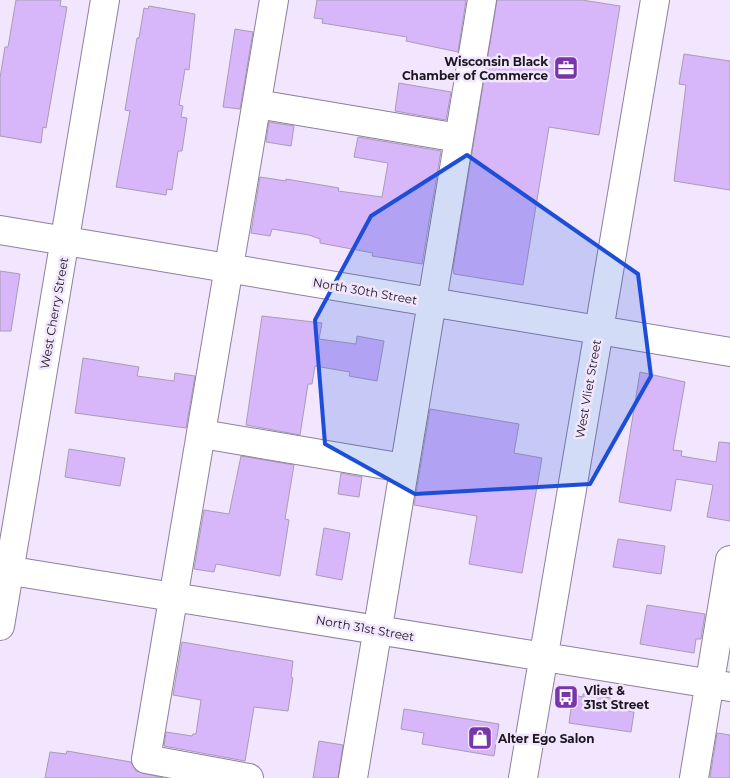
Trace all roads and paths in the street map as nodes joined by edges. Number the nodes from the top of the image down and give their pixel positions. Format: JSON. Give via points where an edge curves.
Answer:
{"nodes":[{"id":1,"x":105,"y":0,"type":"edge"},
{"id":2,"x":274,"y":0,"type":"edge"},
{"id":3,"x":482,"y":0,"type":"edge"},
{"id":4,"x":654,"y":0,"type":"edge"},
{"id":5,"x":257,"y":104,"type":"junction"},
{"id":6,"x":459,"y":138,"type":"junction"},
{"id":7,"x":0,"y":230,"type":"edge"},
{"id":8,"x":66,"y":240,"type":"junction"},
{"id":9,"x":230,"y":268,"type":"junction"},
{"id":10,"x":432,"y":302,"type":"junction"},
{"id":11,"x":598,"y":330,"type":"junction"},
{"id":12,"x":730,"y":352,"type":"edge"},
{"id":13,"x":202,"y":434,"type":"junction"},
{"id":14,"x":404,"y":468,"type":"junction"},
{"id":15,"x":730,"y":560,"type":"edge"},
{"id":16,"x":5,"y":570,"type":"edge"},
{"id":17,"x":174,"y":596,"type":"junction"},
{"id":18,"x":0,"y":626,"type":"edge"},
{"id":19,"x":377,"y":630,"type":"junction"},
{"id":20,"x":543,"y":658,"type":"junction"},
{"id":21,"x":719,"y":686,"type":"edge"},
{"id":22,"x":249,"y":778,"type":"edge"},
{"id":23,"x":353,"y":778,"type":"edge"},
{"id":24,"x":523,"y":778,"type":"edge"},
{"id":25,"x":694,"y":778,"type":"edge"}],
"edges":[{"from":1,"to":8,"type":"street","name":"West Cherry Street"},
{"from":2,"to":5,"type":"street"},
{"from":3,"to":6,"type":"street"},
{"from":4,"to":11,"type":"street","name":"West Vliet Street"},
{"from":5,"to":6,"type":"street"},
{"from":5,"to":9,"type":"street"},
{"from":6,"to":10,"type":"street"},
{"from":7,"to":8,"type":"street","name":"North 30th Street"},
{"from":8,"to":9,"type":"street","name":"North 30th Street"},
{"from":8,"to":16,"type":"street","name":"West Cherry Street"},
{"from":9,"to":10,"type":"street","name":"North 30th Street"},
{"from":9,"to":13,"type":"street"},
{"from":10,"to":11,"type":"street","name":"North 30th Street"},
{"from":10,"to":14,"type":"street"},
{"from":11,"to":12,"type":"street","name":"North 30th Street"},
{"from":11,"to":20,"type":"street","name":"West Vliet Street"},
{"from":13,"to":14,"type":"street"},
{"from":13,"to":17,"type":"street"},
{"from":14,"to":19,"type":"street"},
{"from":15,"to":21,"type":"street"},
{"from":16,"to":17,"type":"street","name":"North 31st Street"},
{"from":16,"to":18,"type":"street","name":"West Cherry Street"},
{"from":17,"to":19,"type":"street","name":"North 31st Street"},
{"from":17,"to":22,"type":"street","via":[[146,759]]},
{"from":19,"to":20,"type":"street","name":"North 31st Street"},
{"from":19,"to":23,"type":"street"},
{"from":20,"to":21,"type":"street","name":"North 31st Street"},
{"from":20,"to":24,"type":"street","name":"West Vliet Street"},
{"from":21,"to":25,"type":"street"}]}
